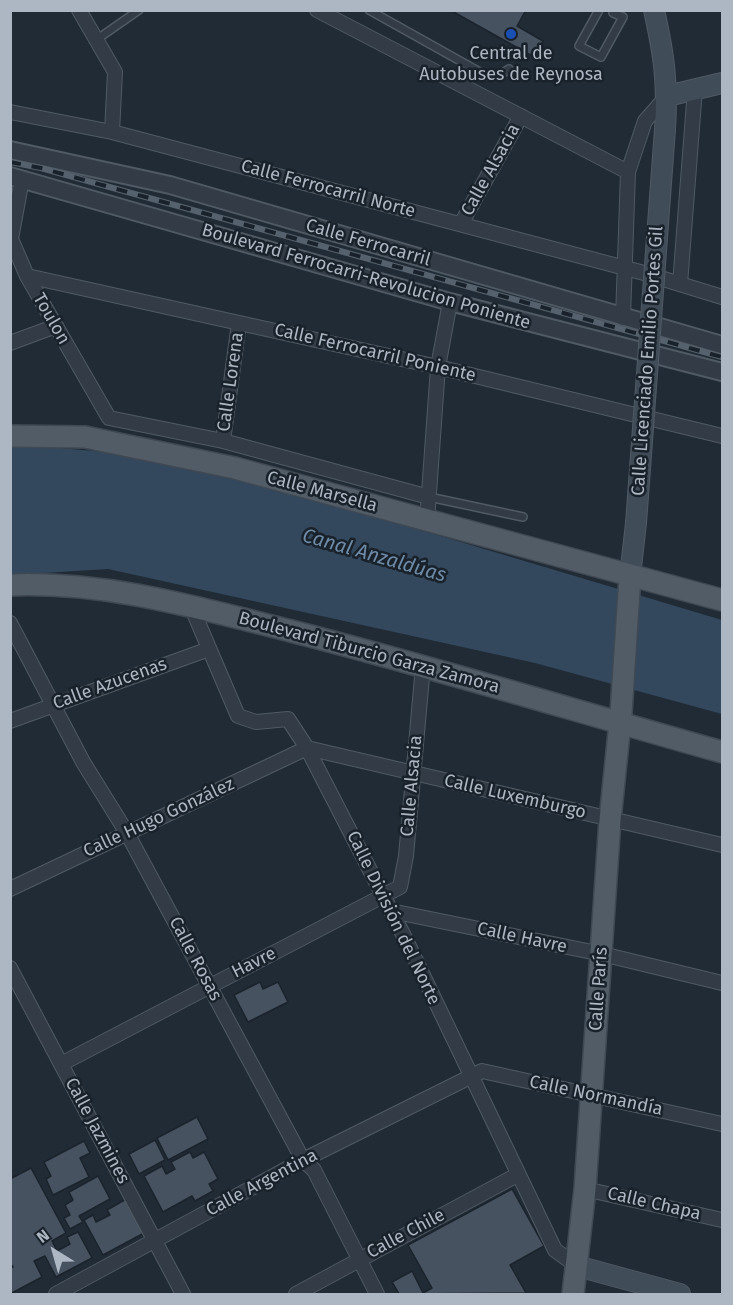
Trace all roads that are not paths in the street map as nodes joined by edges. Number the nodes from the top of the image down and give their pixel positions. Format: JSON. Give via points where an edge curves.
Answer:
{"nodes":[{"id":1,"x":79,"y":10,"type":"edge"},
{"id":2,"x":139,"y":10,"type":"edge"},
{"id":3,"x":317,"y":10,"type":"edge"},
{"id":4,"x":369,"y":10,"type":"edge"},
{"id":5,"x":599,"y":10,"type":"edge"},
{"id":6,"x":614,"y":10,"type":"edge"},
{"id":7,"x":654,"y":10,"type":"edge"},
{"id":8,"x":96,"y":40,"type":"junction"},
{"id":9,"x":509,"y":69,"type":"dead end"},
{"id":10,"x":723,"y":83,"type":"edge"},
{"id":11,"x":695,"y":88,"type":"junction"},
{"id":12,"x":667,"y":96,"type":"junction"},
{"id":13,"x":10,"y":112,"type":"edge"},
{"id":14,"x":521,"y":116,"type":"junction"},
{"id":15,"x":112,"y":132,"type":"junction"},
{"id":16,"x":10,"y":150,"type":"edge"},
{"id":17,"x":628,"y":172,"type":"junction"},
{"id":18,"x":16,"y":178,"type":"edge"},
{"id":19,"x":461,"y":224,"type":"junction"},
{"id":20,"x":11,"y":239,"type":"edge"},
{"id":21,"x":627,"y":268,"type":"junction"},
{"id":22,"x":27,"y":276,"type":"junction"},
{"id":23,"x":680,"y":284,"type":"junction"},
{"id":24,"x":723,"y":297,"type":"edge"},
{"id":25,"x":450,"y":302,"type":"junction"},
{"id":26,"x":623,"y":318,"type":"junction"},
{"id":27,"x":239,"y":323,"type":"junction"},
{"id":28,"x":56,"y":326,"type":"junction"},
{"id":29,"x":10,"y":343,"type":"edge"},
{"id":30,"x":723,"y":345,"type":"edge"},
{"id":31,"x":438,"y":367,"type":"junction"},
{"id":32,"x":723,"y":372,"type":"edge"},
{"id":33,"x":10,"y":436,"type":"edge"},
{"id":34,"x":723,"y":436,"type":"edge"},
{"id":35,"x":223,"y":441,"type":"junction"},
{"id":36,"x":429,"y":497,"type":"junction"},
{"id":37,"x":523,"y":517,"type":"dead end"},
{"id":38,"x":426,"y":521,"type":"junction"},
{"id":39,"x":629,"y":583,"type":"junction"},
{"id":40,"x":10,"y":585,"type":"edge"},
{"id":41,"x":723,"y":600,"type":"edge"},
{"id":42,"x":191,"y":606,"type":"junction"},
{"id":43,"x":10,"y":623,"type":"edge"},
{"id":44,"x":209,"y":649,"type":"junction"},
{"id":45,"x":423,"y":666,"type":"junction"},
{"id":46,"x":54,"y":704,"type":"junction"},
{"id":47,"x":621,"y":718,"type":"junction"},
{"id":48,"x":10,"y":721,"type":"edge"},
{"id":49,"x":307,"y":748,"type":"junction"},
{"id":50,"x":723,"y":752,"type":"edge"},
{"id":51,"x":412,"y":773,"type":"junction"},
{"id":52,"x":610,"y":820,"type":"junction"},
{"id":53,"x":127,"y":833,"type":"junction"},
{"id":54,"x":723,"y":845,"type":"edge"},
{"id":55,"x":10,"y":889,"type":"edge"},
{"id":56,"x":384,"y":896,"type":"junction"},
{"id":57,"x":391,"y":911,"type":"junction"},
{"id":58,"x":602,"y":954,"type":"junction"},
{"id":59,"x":10,"y":968,"type":"edge"},
{"id":60,"x":723,"y":983,"type":"edge"},
{"id":61,"x":210,"y":987,"type":"junction"},
{"id":62,"x":61,"y":1064,"type":"junction"},
{"id":63,"x":470,"y":1075,"type":"junction"},
{"id":64,"x":592,"y":1094,"type":"junction"},
{"id":65,"x":723,"y":1124,"type":"edge"},
{"id":66,"x":303,"y":1160,"type":"junction"},
{"id":67,"x":518,"y":1175,"type":"junction"},
{"id":68,"x":585,"y":1189,"type":"junction"},
{"id":69,"x":723,"y":1220,"type":"edge"},
{"id":70,"x":154,"y":1240,"type":"junction"},
{"id":71,"x":360,"y":1259,"type":"junction"},
{"id":72,"x":577,"y":1266,"type":"junction"},
{"id":73,"x":568,"y":1292,"type":"edge"},
{"id":74,"x":56,"y":1294,"type":"edge"},
{"id":75,"x":183,"y":1294,"type":"edge"},
{"id":76,"x":296,"y":1294,"type":"edge"},
{"id":77,"x":378,"y":1294,"type":"edge"},
{"id":78,"x":680,"y":1294,"type":"edge"}],
"edges":[{"from":1,"to":8,"type":"street"},
{"from":2,"to":8,"type":"lane"},
{"from":3,"to":14,"type":"street"},
{"from":4,"to":9,"type":"lane","via":[[487,76]]},
{"from":5,"to":6,"type":"lane","via":[[579,46],[601,57],[623,17]]},
{"from":7,"to":12,"type":"main road","name":"Calle Licenciado Emilio Portes Gil","via":[[665,59]]},
{"from":8,"to":15,"type":"street","via":[[116,72]]},
{"from":10,"to":11,"type":"main road"},
{"from":11,"to":12,"type":"main road"},
{"from":11,"to":23,"type":"street"},
{"from":12,"to":17,"type":"street","via":[[645,121]]},
{"from":12,"to":39,"type":"main road","name":"Calle Licenciado Emilio Portes Gil","bridge":true},
{"from":13,"to":15,"type":"street","name":"Calle Ferrocarril Norte"},
{"from":14,"to":17,"type":"street"},
{"from":14,"to":19,"type":"street","name":"Calle Alsacia"},
{"from":15,"to":19,"type":"street","name":"Calle Ferrocarril Norte"},
{"from":16,"to":26,"type":"street","name":"Calle Ferrocarril","via":[[170,185]]},
{"from":17,"to":21,"type":"street"},
{"from":18,"to":20,"type":"street","name":"Toulon"},
{"from":18,"to":25,"type":"street","name":"Boulevard Ferrocarri-Revolucion Poniente"},
{"from":19,"to":21,"type":"street","name":"Calle Ferrocarril Norte"},
{"from":20,"to":22,"type":"street","name":"Toulon"},
{"from":21,"to":23,"type":"street","name":"Calle Ferrocarril Norte"},
{"from":21,"to":26,"type":"street"},
{"from":22,"to":27,"type":"street","name":"Calle Ferrocarril Poniente"},
{"from":22,"to":28,"type":"street","name":"Toulon"},
{"from":23,"to":24,"type":"street"},
{"from":25,"to":31,"type":"street"},
{"from":25,"to":32,"type":"street","name":"Boulevard Ferrocarri-Revolucion Poniente"},
{"from":26,"to":30,"type":"street","name":"Calle Ferrocarril"},
{"from":27,"to":31,"type":"street","name":"Calle Ferrocarril Poniente"},
{"from":27,"to":35,"type":"street","name":"Calle Lorena"},
{"from":28,"to":29,"type":"street"},
{"from":28,"to":35,"type":"street","name":"Toulon","via":[[109,418]]},
{"from":31,"to":34,"type":"street","name":"Calle Ferrocarril Poniente"},
{"from":31,"to":36,"type":"street"},
{"from":33,"to":38,"type":"main road","name":"Calle Marsella","via":[[85,437],[235,468]]},
{"from":35,"to":36,"type":"street"},
{"from":36,"to":37,"type":"lane"},
{"from":36,"to":38,"type":"street"},
{"from":38,"to":39,"type":"main road","name":"Calle Marsella"},
{"from":39,"to":41,"type":"main road","name":"Calle Marsella"},
{"from":39,"to":47,"type":"main road","name":"Calle Licenciado Emilio Portes Gil"},
{"from":40,"to":42,"type":"main road","name":"Boulevard Tiburcio Garza Zamora","via":[[72,586]]},
{"from":42,"to":44,"type":"street","name":"Calle División del Norte"},
{"from":42,"to":45,"type":"main road","name":"Boulevard Tiburcio Garza Zamora"},
{"from":43,"to":46,"type":"street","name":"Calle Rosas"},
{"from":44,"to":46,"type":"street","name":"Calle Azucenas"},
{"from":44,"to":49,"type":"street","name":"Calle División del Norte","via":[[238,716],[256,722],[288,719]]},
{"from":45,"to":47,"type":"main road","name":"Boulevard Tiburcio Garza Zamora"},
{"from":45,"to":51,"type":"street","name":"Calle Alsacia"},
{"from":46,"to":48,"type":"street","name":"Calle Azucenas"},
{"from":46,"to":53,"type":"street","name":"Calle Rosas","via":[[83,762]]},
{"from":47,"to":50,"type":"main road","name":"Boulevard Tiburcio Garza Zamora"},
{"from":47,"to":52,"type":"main road","name":"Calle París"},
{"from":49,"to":51,"type":"street","name":"Calle Luxemburgo"},
{"from":49,"to":53,"type":"street","name":"Calle Hugo González"},
{"from":49,"to":56,"type":"street","name":"Calle División del Norte"},
{"from":51,"to":52,"type":"street","name":"Calle Luxemburgo"},
{"from":51,"to":56,"type":"street","name":"Calle Alsacia","via":[[404,875],[400,887]]},
{"from":52,"to":54,"type":"street","name":"Calle Luxemburgo"},
{"from":52,"to":58,"type":"main road","name":"Calle París"},
{"from":53,"to":55,"type":"street","name":"Calle Hugo González"},
{"from":53,"to":61,"type":"street","name":"Calle Rosas"},
{"from":56,"to":57,"type":"street","name":"Calle División del Norte"},
{"from":56,"to":61,"type":"street","name":"Havre"},
{"from":57,"to":58,"type":"street","name":"Calle Havre"},
{"from":57,"to":63,"type":"street","name":"Calle División del Norte"},
{"from":58,"to":60,"type":"street","name":"Calle Havre"},
{"from":58,"to":64,"type":"main road","name":"Calle París"},
{"from":59,"to":62,"type":"street","name":"Calle Jazmines"},
{"from":61,"to":62,"type":"street","name":"Havre"},
{"from":61,"to":66,"type":"street","name":"Calle Rosas"},
{"from":62,"to":70,"type":"street","name":"Calle Jazmines"},
{"from":63,"to":64,"type":"street","name":"Calle Normandía","via":[[482,1071]]},
{"from":63,"to":66,"type":"street","name":"Calle Argentina"},
{"from":63,"to":67,"type":"street","name":"Calle División del Norte"},
{"from":64,"to":65,"type":"street","name":"Calle Normandía"},
{"from":64,"to":68,"type":"main road","name":"Calle París"},
{"from":66,"to":70,"type":"street","name":"Calle Argentina"},
{"from":66,"to":71,"type":"street","name":"Calle Rosas","via":[[315,1170]]},
{"from":67,"to":71,"type":"street","name":"Calle Chile"},
{"from":67,"to":72,"type":"street","name":"Calle División del Norte","via":[[555,1250]]},
{"from":68,"to":69,"type":"street","name":"Calle Chapa"},
{"from":68,"to":72,"type":"main road","name":"Calle París"},
{"from":70,"to":74,"type":"street","name":"Calle Argentina"},
{"from":70,"to":75,"type":"street","name":"Calle Jazmines"},
{"from":71,"to":76,"type":"street","name":"Calle Chile"},
{"from":71,"to":77,"type":"street","name":"Calle Rosas"},
{"from":72,"to":73,"type":"main road","name":"Calle París"},
{"from":72,"to":78,"type":"main road"}]}
